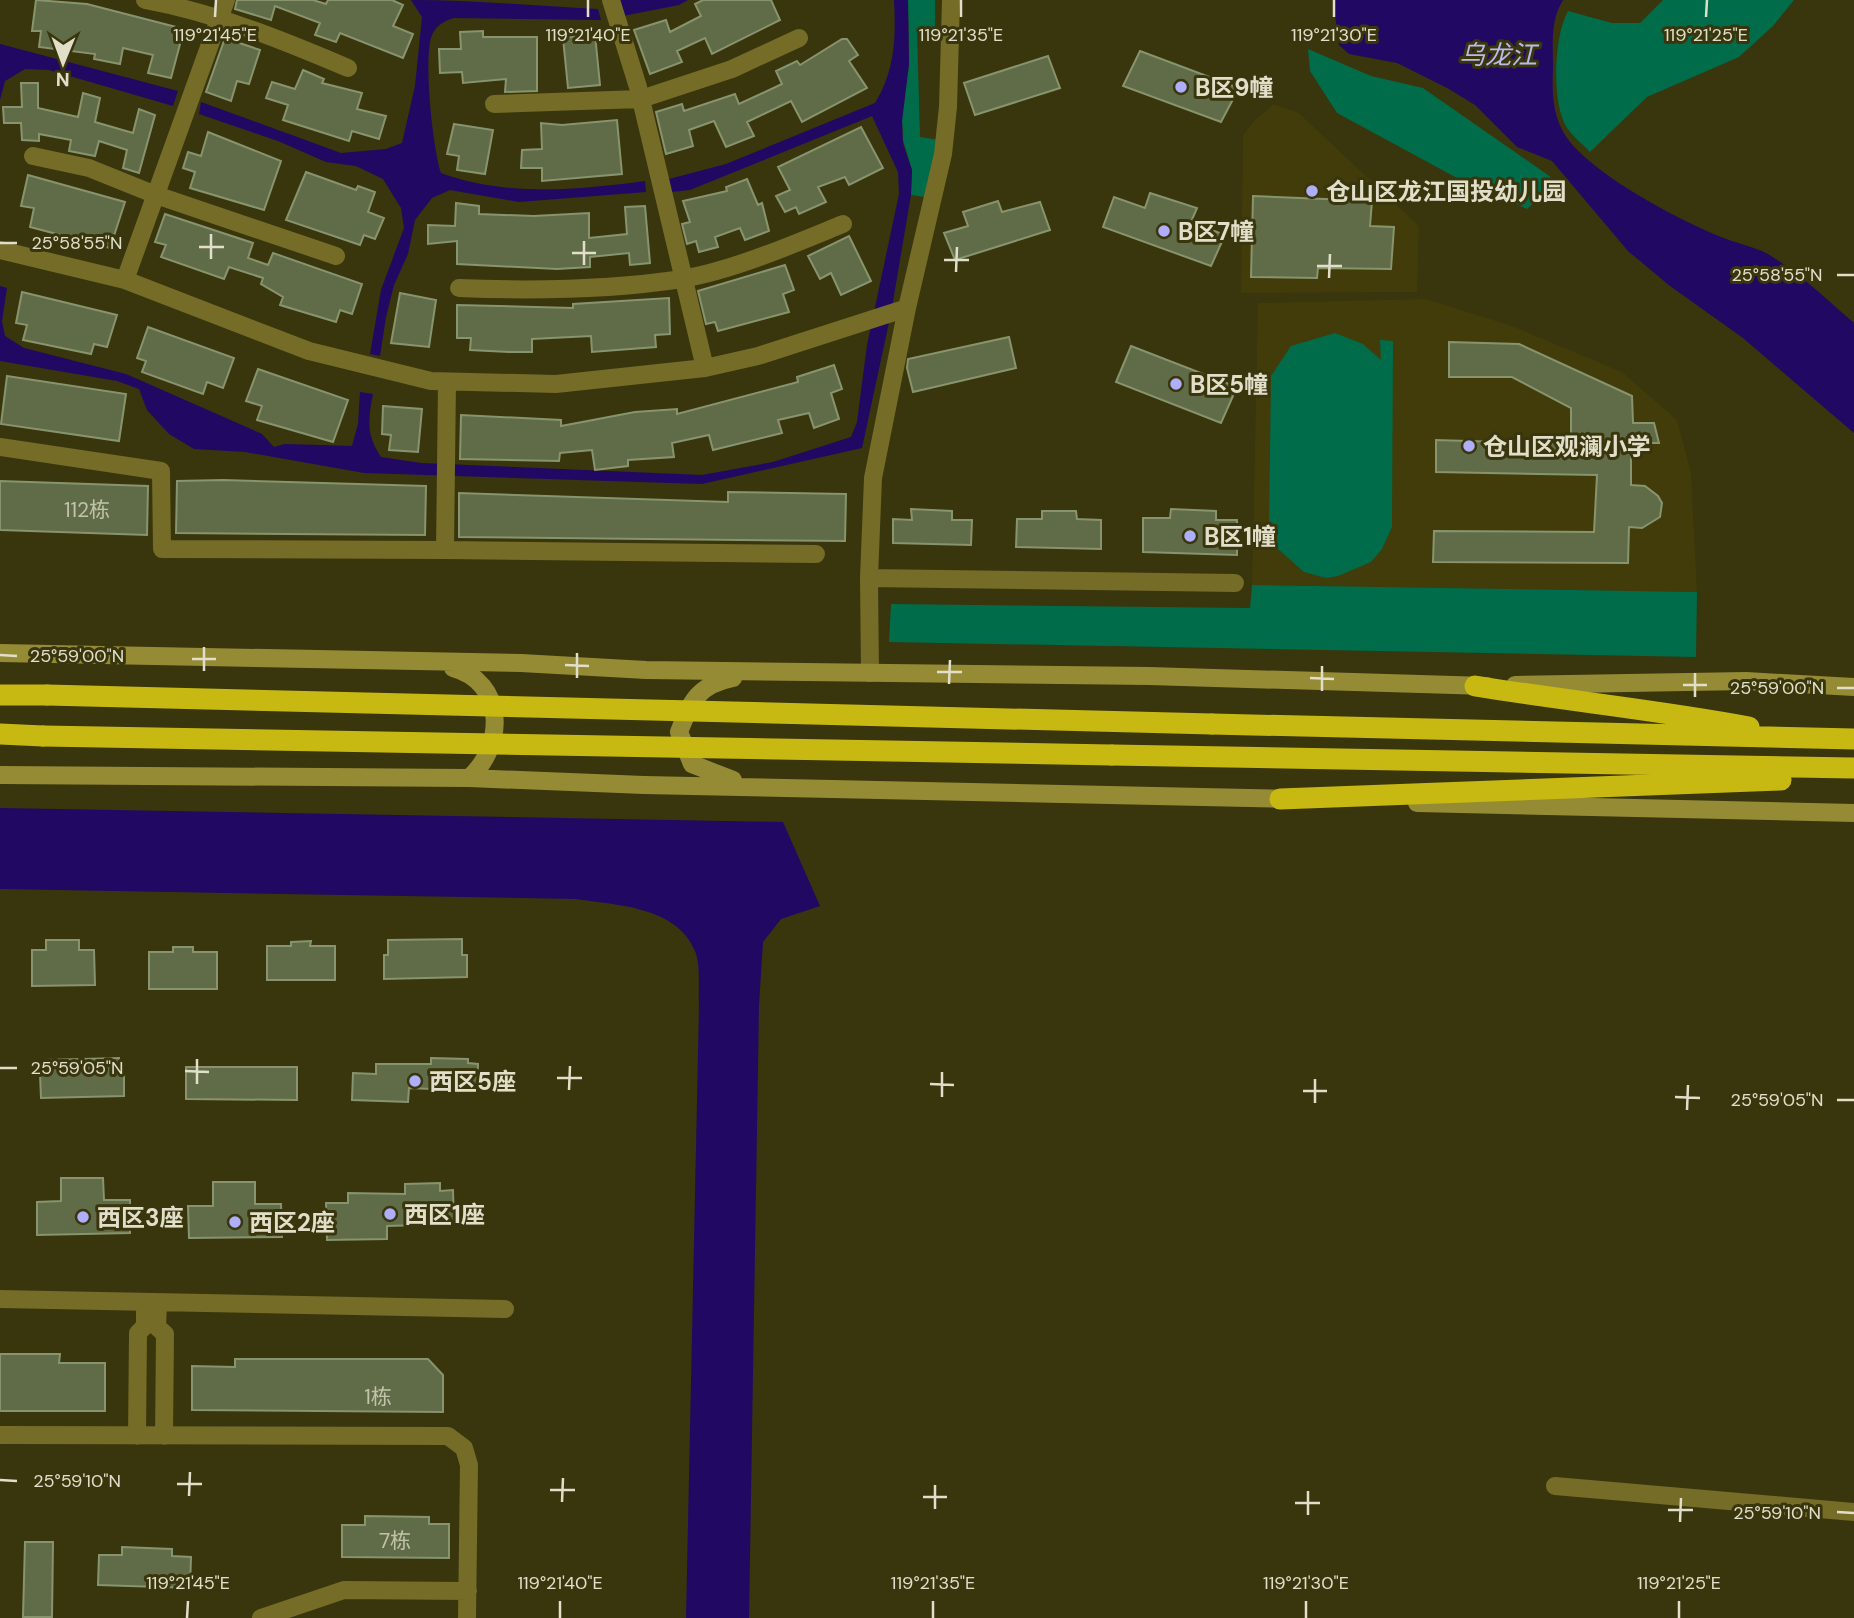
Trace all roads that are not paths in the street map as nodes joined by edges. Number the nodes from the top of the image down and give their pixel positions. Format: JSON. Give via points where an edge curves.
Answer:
{"nodes":[{"id":1,"x":145,"y":0,"type":"edge"},
{"id":2,"x":226,"y":0,"type":"edge"},
{"id":3,"x":611,"y":0,"type":"edge"},
{"id":4,"x":951,"y":0,"type":"edge"},
{"id":5,"x":220,"y":18,"type":"junction"},
{"id":6,"x":799,"y":38,"type":"dead end"},
{"id":7,"x":348,"y":68,"type":"dead end"},
{"id":8,"x":641,"y":99,"type":"junction"},
{"id":9,"x":494,"y":104,"type":"dead end"},
{"id":10,"x":33,"y":156,"type":"dead end"},
{"id":11,"x":156,"y":195,"type":"junction"},
{"id":12,"x":843,"y":224,"type":"dead end"},
{"id":13,"x":0,"y":250,"type":"edge"},
{"id":14,"x":336,"y":256,"type":"dead end"},
{"id":15,"x":684,"y":279,"type":"junction"},
{"id":16,"x":125,"y":280,"type":"junction"},
{"id":17,"x":459,"y":288,"type":"dead end"},
{"id":18,"x":891,"y":313,"type":"junction"},
{"id":19,"x":705,"y":368,"type":"junction"},
{"id":20,"x":447,"y":382,"type":"junction"},
{"id":21,"x":0,"y":447,"type":"edge"},
{"id":22,"x":445,"y":550,"type":"junction"},
{"id":23,"x":816,"y":554,"type":"dead end"},
{"id":24,"x":869,"y":578,"type":"junction"},
{"id":25,"x":1235,"y":583,"type":"dead end"},
{"id":26,"x":0,"y":653,"type":"edge"},
{"id":27,"x":430,"y":663,"type":"junction"},
{"id":28,"x":764,"y":672,"type":"junction"},
{"id":29,"x":870,"y":673,"type":"junction"},
{"id":30,"x":1475,"y":686,"type":"junction"},
{"id":31,"x":1854,"y":687,"type":"edge"},
{"id":32,"x":0,"y":695,"type":"edge"},
{"id":33,"x":0,"y":734,"type":"edge"},
{"id":34,"x":1807,"y":739,"type":"junction"},
{"id":35,"x":1854,"y":739,"type":"edge"},
{"id":36,"x":1854,"y":768,"type":"edge"},
{"id":37,"x":0,"y":775,"type":"edge"},
{"id":38,"x":469,"y":778,"type":"junction"},
{"id":39,"x":1854,"y":778,"type":"edge"},
{"id":40,"x":763,"y":787,"type":"junction"},
{"id":41,"x":1280,"y":799,"type":"junction"},
{"id":42,"x":1854,"y":813,"type":"edge"},
{"id":43,"x":0,"y":1299,"type":"edge"},
{"id":44,"x":151,"y":1302,"type":"junction"},
{"id":45,"x":505,"y":1309,"type":"dead end"},
{"id":46,"x":0,"y":1435,"type":"edge"},
{"id":47,"x":137,"y":1436,"type":"junction"},
{"id":48,"x":164,"y":1436,"type":"junction"},
{"id":49,"x":1555,"y":1486,"type":"dead end"},
{"id":50,"x":1854,"y":1512,"type":"edge"},
{"id":51,"x":467,"y":1591,"type":"junction"},
{"id":52,"x":261,"y":1618,"type":"edge"},
{"id":53,"x":467,"y":1618,"type":"edge"}],
"edges":[{"from":1,"to":5,"type":"street"},
{"from":2,"to":5,"type":"street"},
{"from":3,"to":8,"type":"street"},
{"from":4,"to":18,"type":"street","via":[[943,154]]},
{"from":5,"to":7,"type":"street"},
{"from":5,"to":11,"type":"street"},
{"from":6,"to":8,"type":"street","via":[[732,69]]},
{"from":8,"to":9,"type":"street"},
{"from":8,"to":15,"type":"street"},
{"from":10,"to":11,"type":"street","via":[[89,168]]},
{"from":11,"to":14,"type":"street"},
{"from":11,"to":16,"type":"street"},
{"from":12,"to":15,"type":"street"},
{"from":13,"to":16,"type":"street"},
{"from":15,"to":17,"type":"street","via":[[516,290]]},
{"from":15,"to":19,"type":"street"},
{"from":16,"to":20,"type":"street","via":[[309,351],[368,368]]},
{"from":18,"to":19,"type":"street","via":[[758,356]]},
{"from":18,"to":24,"type":"street","via":[[873,478]]},
{"from":19,"to":20,"type":"street","via":[[568,384]]},
{"from":20,"to":22,"type":"street"},
{"from":21,"to":22,"type":"street","via":[[161,471],[162,549]]},
{"from":22,"to":23,"type":"street"},
{"from":24,"to":25,"type":"street"},
{"from":24,"to":29,"type":"street"},
{"from":26,"to":27,"type":"main road"},
{"from":27,"to":28,"type":"main road"},
{"from":27,"to":38,"type":"main road","via":[[472,673],[489,694],[497,732],[483,766]]},
{"from":28,"to":29,"type":"main road"},
{"from":28,"to":40,"type":"main road","via":[[712,682],[690,702],[679,732],[692,764],[719,777]]},
{"from":29,"to":30,"type":"main road"},
{"from":30,"to":31,"type":"main road","via":[[1746,681]]},
{"from":30,"to":34,"type":"highway","via":[[1659,710]]},
{"from":32,"to":34,"type":"highway","bridge":true},
{"from":33,"to":36,"type":"highway","bridge":true},
{"from":34,"to":35,"type":"highway"},
{"from":37,"to":38,"type":"main road"},
{"from":38,"to":40,"type":"main road"},
{"from":39,"to":41,"type":"highway"},
{"from":40,"to":41,"type":"main road"},
{"from":41,"to":42,"type":"main road"},
{"from":43,"to":44,"type":"street"},
{"from":44,"to":45,"type":"street"},
{"from":44,"to":47,"type":"street","via":[[145,1326],[138,1333]]},
{"from":44,"to":48,"type":"street","via":[[157,1327],[165,1334]]},
{"from":46,"to":47,"type":"street"},
{"from":47,"to":48,"type":"street"},
{"from":48,"to":51,"type":"street","via":[[448,1436],[464,1448],[469,1465]]},
{"from":49,"to":50,"type":"street"},
{"from":51,"to":52,"type":"street","via":[[344,1590]]},
{"from":51,"to":53,"type":"street"}]}
